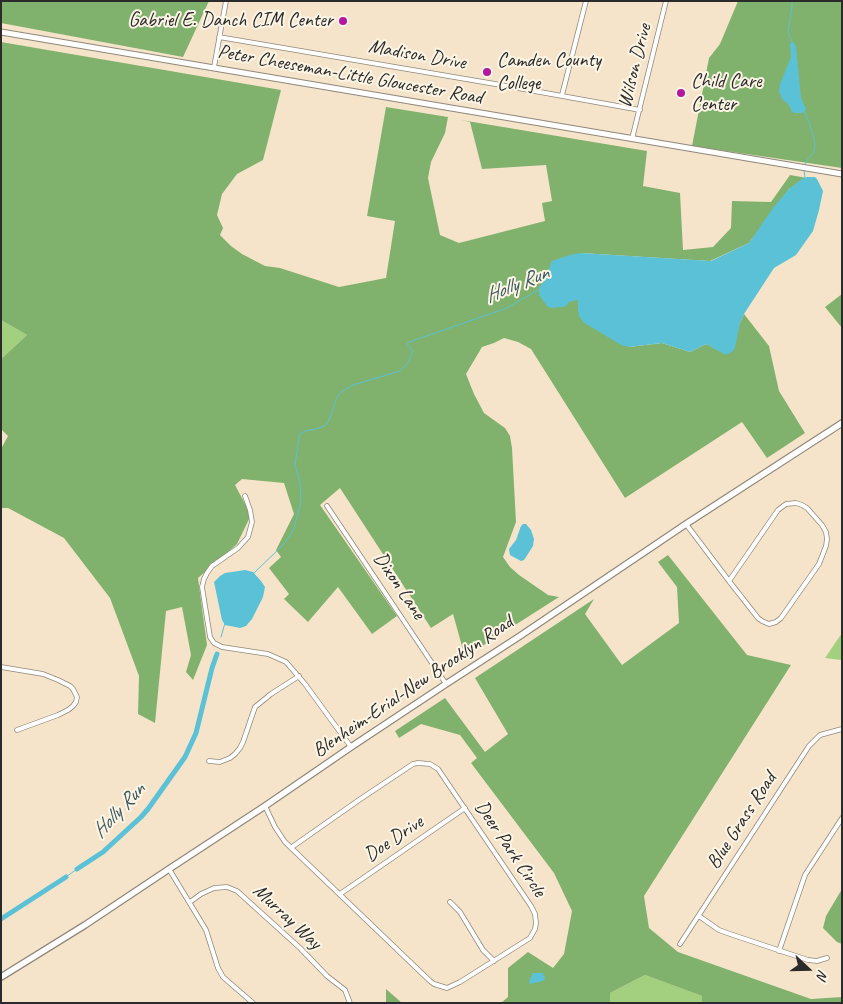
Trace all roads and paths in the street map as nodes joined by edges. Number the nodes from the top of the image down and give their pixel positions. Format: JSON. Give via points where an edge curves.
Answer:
{"nodes":[{"id":1,"x":226,"y":1,"type":"edge"},
{"id":2,"x":586,"y":1,"type":"edge"},
{"id":3,"x":666,"y":1,"type":"edge"},
{"id":4,"x":1,"y":32,"type":"edge"},
{"id":5,"x":219,"y":37,"type":"junction"},
{"id":6,"x":214,"y":67,"type":"junction"},
{"id":7,"x":562,"y":95,"type":"junction"},
{"id":8,"x":640,"y":110,"type":"junction"},
{"id":9,"x":632,"y":139,"type":"junction"},
{"id":10,"x":842,"y":174,"type":"edge"},
{"id":11,"x":842,"y":423,"type":"edge"},
{"id":12,"x":245,"y":496,"type":"dead end"},
{"id":13,"x":327,"y":506,"type":"dead end"},
{"id":14,"x":686,"y":524,"type":"junction"},
{"id":15,"x":729,"y":581,"type":"junction"},
{"id":16,"x":1,"y":667,"type":"edge"},
{"id":17,"x":299,"y":676,"type":"junction"},
{"id":18,"x":446,"y":684,"type":"junction"},
{"id":19,"x":842,"y":729,"type":"edge"},
{"id":20,"x":17,"y":730,"type":"dead end"},
{"id":21,"x":350,"y":747,"type":"junction"},
{"id":22,"x":209,"y":761,"type":"dead end"},
{"id":23,"x":265,"y":806,"type":"junction"},
{"id":24,"x":465,"y":808,"type":"junction"},
{"id":25,"x":842,"y":818,"type":"edge"},
{"id":26,"x":292,"y":847,"type":"junction"},
{"id":27,"x":169,"y":869,"type":"junction"},
{"id":28,"x":340,"y":894,"type":"junction"},
{"id":29,"x":190,"y":902,"type":"junction"},
{"id":30,"x":450,"y":902,"type":"dead end"},
{"id":31,"x":698,"y":916,"type":"junction"},
{"id":32,"x":680,"y":944,"type":"dead end"},
{"id":33,"x":779,"y":951,"type":"junction"},
{"id":34,"x":827,"y":958,"type":"dead end"},
{"id":35,"x":494,"y":961,"type":"junction"},
{"id":36,"x":1,"y":977,"type":"edge"},
{"id":37,"x":253,"y":1003,"type":"edge"},
{"id":38,"x":350,"y":1003,"type":"edge"}],
"edges":[{"from":1,"to":5,"type":"street"},
{"from":2,"to":7,"type":"street"},
{"from":3,"to":8,"type":"street","name":"Wilson Drive"},
{"from":4,"to":6,"type":"street","name":"Peter Cheeseman-Little Gloucester Road"},
{"from":5,"to":6,"type":"street"},
{"from":5,"to":7,"type":"street","name":"Madison Drive"},
{"from":6,"to":9,"type":"street","name":"Peter Cheeseman-Little Gloucester Road"},
{"from":7,"to":8,"type":"street","name":"Madison Drive"},
{"from":8,"to":9,"type":"street","name":"Wilson Drive"},
{"from":9,"to":10,"type":"street","name":"Peter Cheeseman-Little Gloucester Road"},
{"from":11,"to":14,"type":"main road","name":"Blenheim-Erial-New Brooklyn Road"},
{"from":12,"to":17,"type":"street","via":[[252,522],[248,537],[212,566],[204,579],[202,588],[210,637],[214,643],[224,647],[277,657]]},
{"from":13,"to":18,"type":"street","name":"Dixon Lane"},
{"from":14,"to":15,"type":"street"},
{"from":14,"to":18,"type":"main road","name":"Blenheim-Erial-New Brooklyn Road"},
{"from":15,"to":15,"type":"street","via":[[758,618],[770,624],[776,622],[819,564],[826,546],[826,532],[807,508],[796,503],[786,504],[778,510]]},
{"from":16,"to":20,"type":"street","via":[[43,674],[70,686],[77,697],[74,706],[68,710]]},
{"from":17,"to":21,"type":"street"},
{"from":17,"to":22,"type":"street","via":[[256,707],[235,754],[220,762]]},
{"from":18,"to":21,"type":"main road","name":"Blenheim-Erial-New Brooklyn Road"},
{"from":19,"to":31,"type":"street","name":"Blue Grass Road","via":[[820,735],[808,746]]},
{"from":21,"to":23,"type":"main road","name":"Blenheim-Erial-New Brooklyn Road"},
{"from":23,"to":26,"type":"street","name":"Deer Park Circle","via":[[275,827]]},
{"from":23,"to":27,"type":"main road","name":"Blenheim-Erial-New Brooklyn Road"},
{"from":24,"to":26,"type":"street","name":"Deer Park Circle","via":[[438,769],[430,764],[413,764]]},
{"from":24,"to":28,"type":"street","name":"Doe Drive"},
{"from":24,"to":35,"type":"street","name":"Deer Park Circle","via":[[535,914],[535,929],[530,938]]},
{"from":25,"to":33,"type":"street","via":[[805,875]]},
{"from":26,"to":28,"type":"street","name":"Deer Park Circle"},
{"from":27,"to":29,"type":"street"},
{"from":27,"to":36,"type":"main road","name":"Blenheim-Erial-New Brooklyn Road"},
{"from":28,"to":35,"type":"street","name":"Deer Park Circle","via":[[434,984],[447,988],[453,986]]},
{"from":29,"to":37,"type":"street","via":[[206,930],[224,977]]},
{"from":29,"to":38,"type":"street","name":"Murray Way","via":[[214,888],[227,887],[237,891],[345,990]]},
{"from":30,"to":35,"type":"street"},
{"from":31,"to":32,"type":"street","name":"Blue Grass Road"},
{"from":31,"to":33,"type":"street","via":[[728,934]]},
{"from":33,"to":34,"type":"street","via":[[812,960]]}]}
